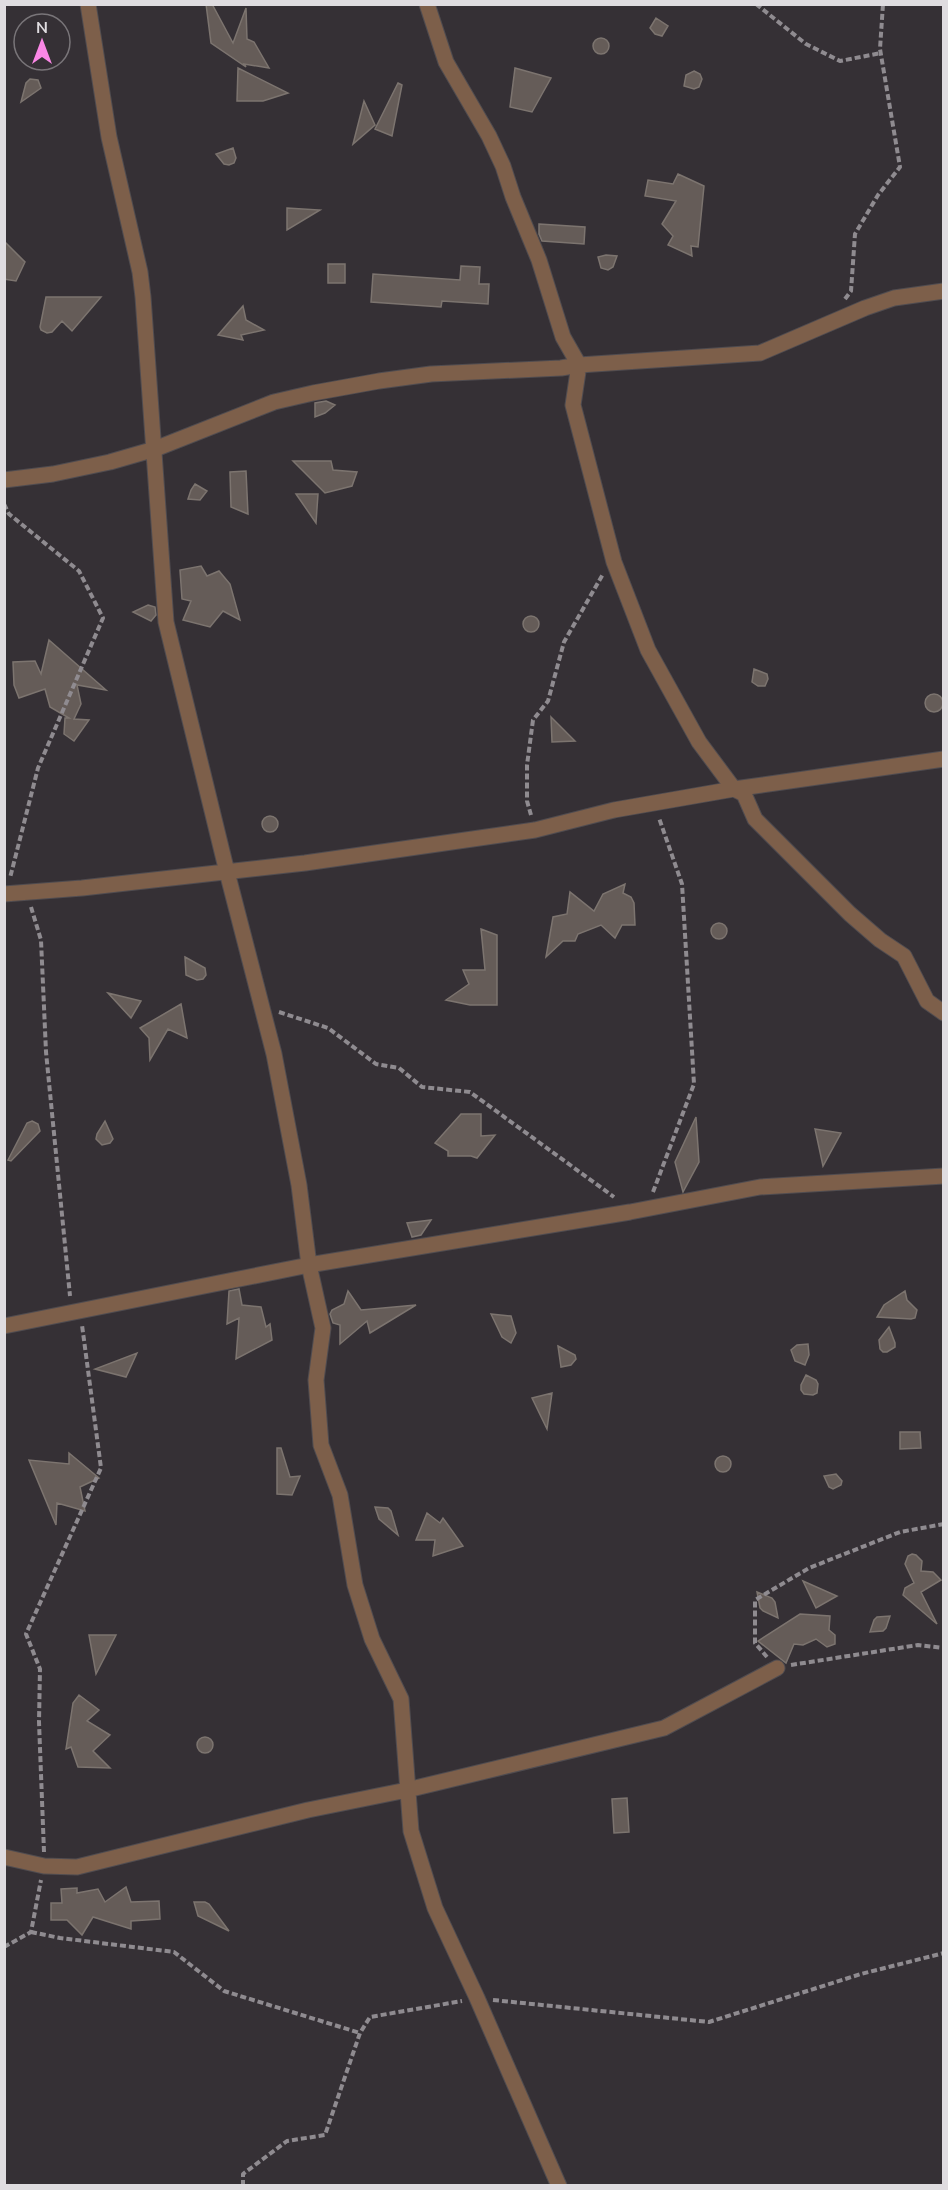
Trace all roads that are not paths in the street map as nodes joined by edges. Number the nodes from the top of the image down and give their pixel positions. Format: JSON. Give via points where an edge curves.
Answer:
{"nodes":[{"id":1,"x":88,"y":4,"type":"edge"},
{"id":2,"x":427,"y":4,"type":"edge"},
{"id":3,"x":944,"y":291,"type":"edge"},
{"id":4,"x":579,"y":365,"type":"junction"},
{"id":5,"x":155,"y":449,"type":"junction"},
{"id":6,"x":4,"y":480,"type":"edge"},
{"id":7,"x":944,"y":759,"type":"edge"},
{"id":8,"x":734,"y":789,"type":"junction"},
{"id":9,"x":227,"y":872,"type":"junction"},
{"id":10,"x":6,"y":890,"type":"edge"},
{"id":11,"x":944,"y":1013,"type":"edge"},
{"id":12,"x":944,"y":1176,"type":"edge"},
{"id":13,"x":309,"y":1265,"type":"junction"},
{"id":14,"x":4,"y":1326,"type":"edge"},
{"id":15,"x":777,"y":1668,"type":"road end"},
{"id":16,"x":406,"y":1790,"type":"junction"},
{"id":17,"x":4,"y":1857,"type":"edge"},
{"id":18,"x":559,"y":2186,"type":"edge"}],
"edges":[{"from":1,"to":5,"type":"street","via":[[109,137],[140,272]]},
{"from":2,"to":4,"type":"street","via":[[446,62],[503,166],[563,337]]},
{"from":3,"to":4,"type":"street","via":[[894,298],[760,353]]},
{"from":4,"to":5,"type":"street","via":[[431,374],[313,393],[274,402]]},
{"from":4,"to":8,"type":"street","via":[[573,405],[614,562],[648,650],[699,742]]},
{"from":5,"to":6,"type":"street","via":[[53,474]]},
{"from":5,"to":9,"type":"street","via":[[166,622]]},
{"from":7,"to":8,"type":"street"},
{"from":8,"to":9,"type":"street","via":[[614,810],[535,830]]},
{"from":8,"to":11,"type":"street","via":[[744,794],[755,819],[850,914],[904,956],[927,1001]]},
{"from":9,"to":10,"type":"street","via":[[27,893]]},
{"from":9,"to":13,"type":"street","via":[[274,1054]]},
{"from":12,"to":13,"type":"street","via":[[760,1187]]},
{"from":13,"to":14,"type":"street"},
{"from":13,"to":16,"type":"street","via":[[323,1328],[316,1380],[321,1445],[339,1496],[355,1585],[372,1639],[401,1699]]},
{"from":15,"to":16,"type":"street","via":[[664,1728]]},
{"from":16,"to":17,"type":"street","via":[[77,1867],[44,1866]]},
{"from":16,"to":18,"type":"street","via":[[411,1831],[435,1908]]}]}
